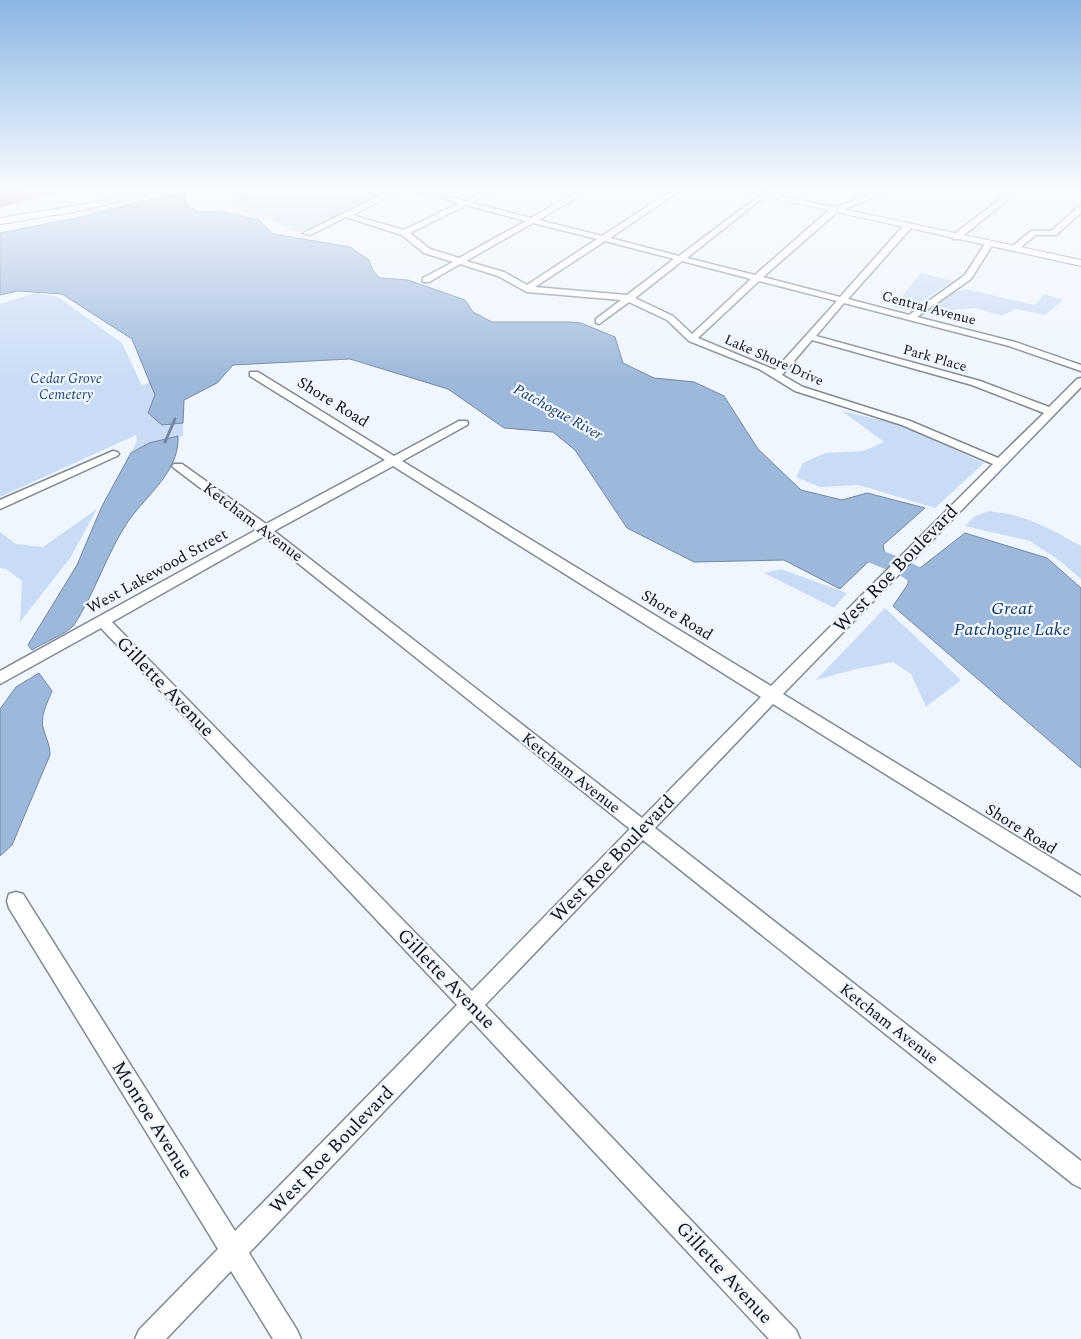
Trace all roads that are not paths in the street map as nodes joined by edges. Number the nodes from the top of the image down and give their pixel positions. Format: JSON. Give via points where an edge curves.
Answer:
{"nodes":[{"id":1,"x":434,"y":253,"type":"edge"},
{"id":2,"x":471,"y":253,"type":"edge"},
{"id":3,"x":579,"y":253,"type":"edge"},
{"id":4,"x":663,"y":253,"type":"edge"},
{"id":5,"x":687,"y":253,"type":"edge"},
{"id":6,"x":785,"y":253,"type":"edge"},
{"id":7,"x":883,"y":253,"type":"edge"},
{"id":8,"x":983,"y":253,"type":"edge"},
{"id":9,"x":1038,"y":253,"type":"edge"},
{"id":10,"x":681,"y":258,"type":"junction"},
{"id":11,"x":457,"y":261,"type":"junction"},
{"id":12,"x":1081,"y":263,"type":"edge"},
{"id":13,"x":757,"y":278,"type":"junction"},
{"id":14,"x":426,"y":280,"type":"dead end"},
{"id":15,"x":527,"y":289,"type":"junction"},
{"id":16,"x":628,"y":298,"type":"junction"},
{"id":17,"x":842,"y":300,"type":"junction"},
{"id":18,"x":911,"y":318,"type":"junction"},
{"id":19,"x":599,"y":321,"type":"dead end"},
{"id":20,"x":810,"y":337,"type":"junction"},
{"id":21,"x":692,"y":339,"type":"junction"},
{"id":22,"x":1081,"y":368,"type":"edge"},
{"id":23,"x":254,"y":374,"type":"dead end"},
{"id":24,"x":777,"y":374,"type":"junction"},
{"id":25,"x":1081,"y":381,"type":"edge"},
{"id":26,"x":1050,"y":412,"type":"junction"},
{"id":27,"x":463,"y":424,"type":"dead end"},
{"id":28,"x":113,"y":454,"type":"dead end"},
{"id":29,"x":394,"y":460,"type":"junction"},
{"id":30,"x":1000,"y":463,"type":"junction"},
{"id":31,"x":178,"y":466,"type":"dead end"},
{"id":32,"x":0,"y":505,"type":"edge"},
{"id":33,"x":264,"y":530,"type":"junction"},
{"id":34,"x":102,"y":621,"type":"junction"},
{"id":35,"x":0,"y":678,"type":"edge"},
{"id":36,"x":772,"y":695,"type":"junction"},
{"id":37,"x":642,"y":829,"type":"junction"},
{"id":38,"x":1081,"y":887,"type":"edge"},
{"id":39,"x":16,"y":901,"type":"dead end"},
{"id":40,"x":472,"y":1006,"type":"junction"},
{"id":41,"x":1081,"y":1176,"type":"edge"},
{"id":42,"x":234,"y":1251,"type":"junction"},
{"id":43,"x":148,"y":1339,"type":"edge"},
{"id":44,"x":288,"y":1339,"type":"edge"},
{"id":45,"x":787,"y":1339,"type":"edge"}],
"edges":[{"from":1,"to":11,"type":"street","name":"Lake Shore Drive"},
{"from":2,"to":11,"type":"street"},
{"from":3,"to":15,"type":"street"},
{"from":4,"to":10,"type":"street","name":"Central Avenue"},
{"from":5,"to":10,"type":"street"},
{"from":6,"to":13,"type":"street"},
{"from":7,"to":17,"type":"street"},
{"from":8,"to":18,"type":"street","via":[[968,277]]},
{"from":9,"to":12,"type":"main road"},
{"from":10,"to":13,"type":"street","name":"Central Avenue"},
{"from":10,"to":16,"type":"street"},
{"from":11,"to":14,"type":"street"},
{"from":11,"to":15,"type":"street","name":"Lake Shore Drive","via":[[501,274]]},
{"from":13,"to":17,"type":"street","name":"Central Avenue"},
{"from":13,"to":21,"type":"street"},
{"from":15,"to":16,"type":"street","name":"Lake Shore Drive"},
{"from":16,"to":19,"type":"street"},
{"from":16,"to":21,"type":"street","name":"Lake Shore Drive","via":[[670,318]]},
{"from":17,"to":18,"type":"street","name":"Central Avenue"},
{"from":17,"to":20,"type":"street"},
{"from":18,"to":22,"type":"street","name":"Central Avenue","via":[[1012,344]]},
{"from":20,"to":24,"type":"street"},
{"from":20,"to":26,"type":"street","name":"Park Place","via":[[976,384]]},
{"from":21,"to":24,"type":"street","name":"Lake Shore Drive"},
{"from":23,"to":29,"type":"street","name":"Shore Road"},
{"from":24,"to":30,"type":"street","name":"Lake Shore Drive","via":[[799,389],[906,423]]},
{"from":25,"to":26,"type":"street","name":"West Roe Boulevard"},
{"from":26,"to":30,"type":"street","name":"West Roe Boulevard"},
{"from":27,"to":29,"type":"street","name":"West Lakewood Street"},
{"from":28,"to":32,"type":"street"},
{"from":29,"to":33,"type":"street","name":"West Lakewood Street"},
{"from":29,"to":36,"type":"street","name":"Shore Road"},
{"from":30,"to":36,"type":"street","name":"West Roe Boulevard"},
{"from":31,"to":33,"type":"street","name":"Ketcham Avenue"},
{"from":33,"to":34,"type":"street","name":"West Lakewood Street"},
{"from":33,"to":37,"type":"street","name":"Ketcham Avenue"},
{"from":34,"to":35,"type":"street","name":"West Lakewood Street"},
{"from":34,"to":40,"type":"street","name":"Gillette Avenue"},
{"from":36,"to":37,"type":"street","name":"West Roe Boulevard"},
{"from":36,"to":38,"type":"street","name":"Shore Road"},
{"from":37,"to":40,"type":"street","name":"West Roe Boulevard"},
{"from":37,"to":41,"type":"street","name":"Ketcham Avenue"},
{"from":39,"to":42,"type":"street","name":"Monroe Avenue"},
{"from":40,"to":42,"type":"street","name":"West Roe Boulevard"},
{"from":40,"to":45,"type":"street","name":"Gillette Avenue"},
{"from":42,"to":43,"type":"street","name":"West Roe Boulevard"},
{"from":42,"to":44,"type":"street","name":"Monroe Avenue"}]}
